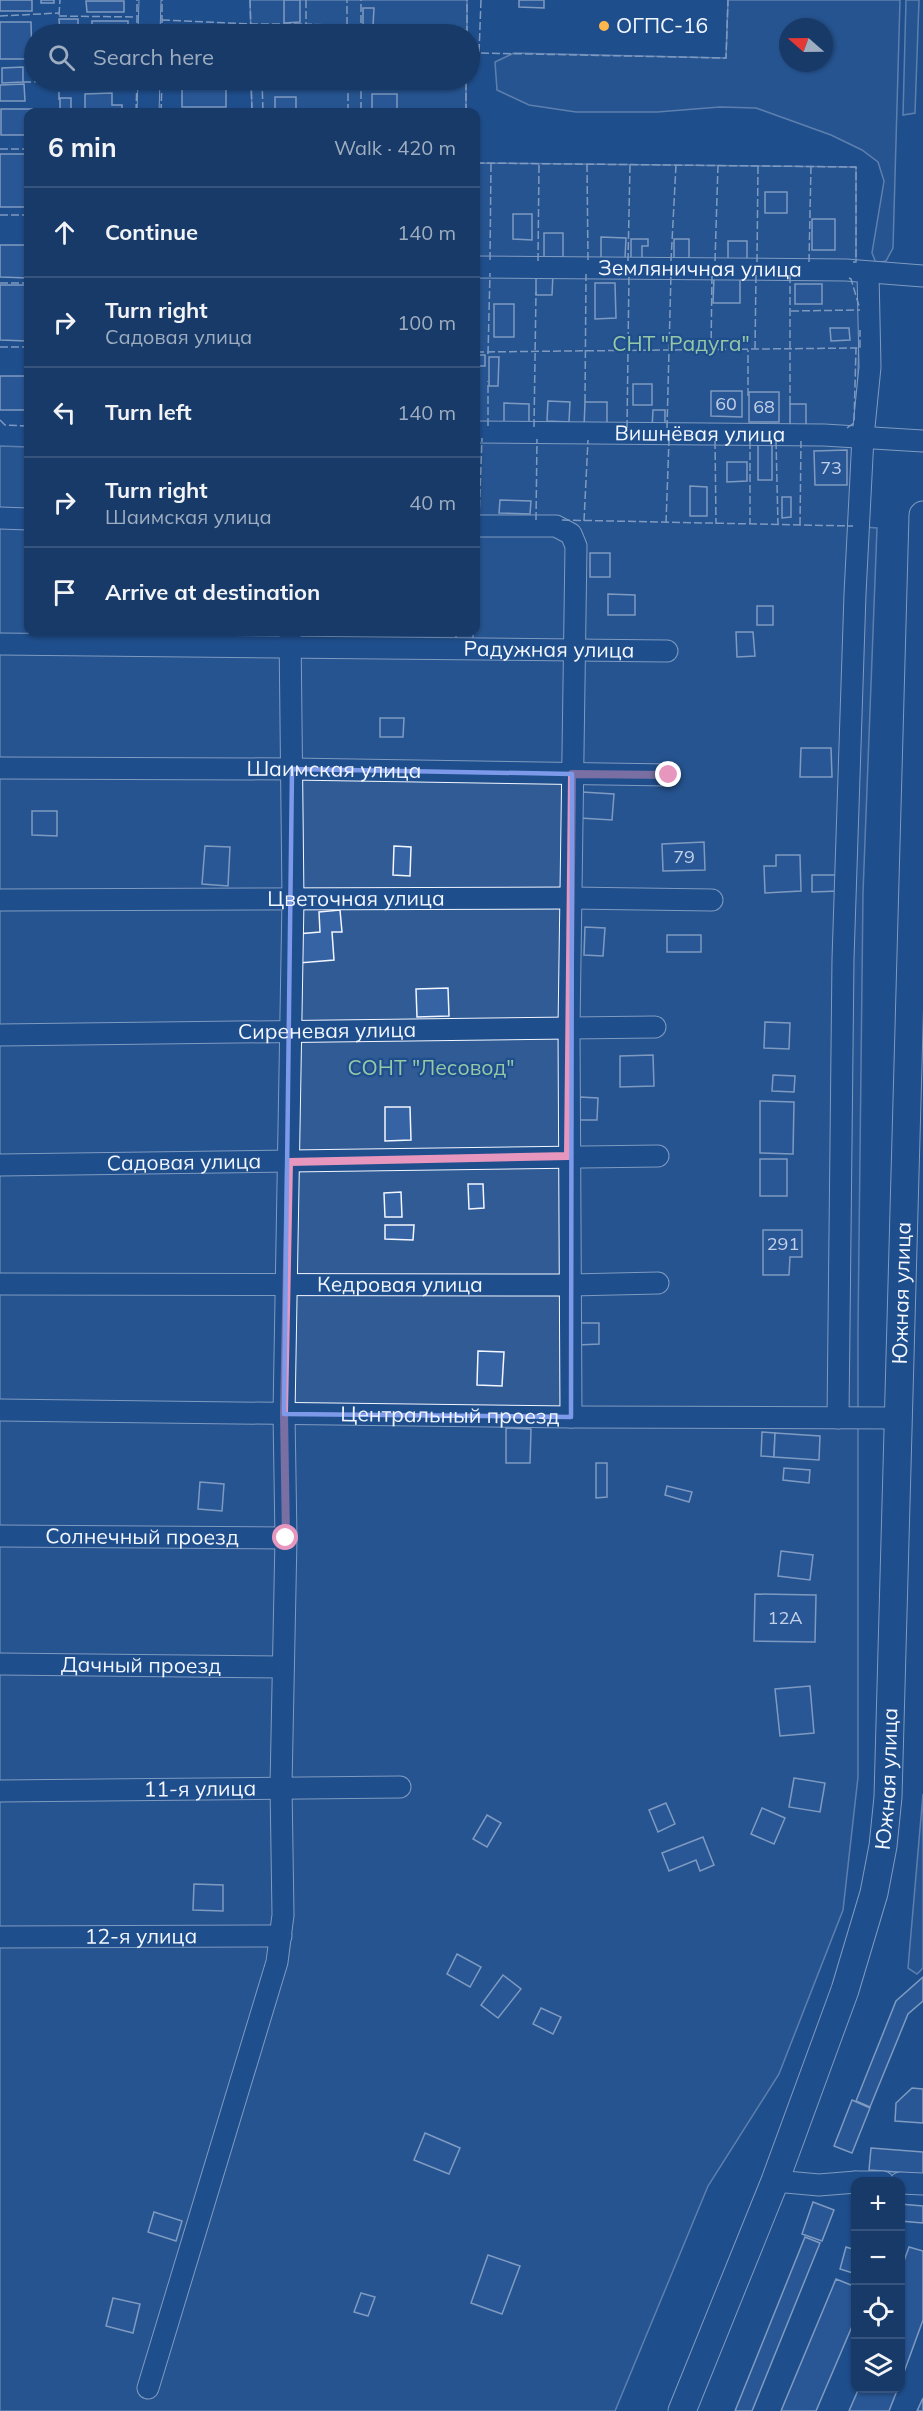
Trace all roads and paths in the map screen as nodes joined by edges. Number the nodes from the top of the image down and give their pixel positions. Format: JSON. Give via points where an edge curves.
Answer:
{"nodes":[{"id":1,"x":150,"y":0,"type":"edge"},
{"id":2,"x":149,"y":24,"type":"edge"},
{"id":3,"x":149,"y":90,"type":"edge"},
{"id":4,"x":148,"y":108,"type":"edge"},
{"id":5,"x":480,"y":267,"type":"edge"},
{"id":6,"x":868,"y":273,"type":"junction"},
{"id":7,"x":923,"y":276,"type":"edge"},
{"id":8,"x":480,"y":432,"type":"edge"},
{"id":9,"x":863,"y":437,"type":"junction"},
{"id":10,"x":923,"y":441,"type":"edge"},
{"id":11,"x":923,"y":515,"type":"edge"},
{"id":12,"x":0,"y":518,"type":"edge"},
{"id":13,"x":24,"y":519,"type":"edge"},
{"id":14,"x":480,"y":526,"type":"edge"},
{"id":15,"x":923,"y":529,"type":"edge"},
{"id":16,"x":290,"y":640,"type":"edge"},
{"id":17,"x":0,"y":644,"type":"edge"},
{"id":18,"x":574,"y":650,"type":"junction"},
{"id":19,"x":667,"y":651,"type":"dead end"},
{"id":20,"x":0,"y":768,"type":"edge"},
{"id":21,"x":292,"y":769,"type":"junction"},
{"id":22,"x":572,"y":774,"type":"junction"},
{"id":23,"x":669,"y":775,"type":"dead end"},
{"id":24,"x":570,"y":898,"type":"junction"},
{"id":25,"x":0,"y":900,"type":"edge"},
{"id":26,"x":293,"y":900,"type":"junction"},
{"id":27,"x":712,"y":900,"type":"dead end"},
{"id":28,"x":655,"y":1027,"type":"dead end"},
{"id":29,"x":569,"y":1028,"type":"junction"},
{"id":30,"x":291,"y":1030,"type":"junction"},
{"id":31,"x":0,"y":1035,"type":"edge"},
{"id":32,"x":568,"y":1156,"type":"junction"},
{"id":33,"x":658,"y":1156,"type":"dead end"},
{"id":34,"x":289,"y":1162,"type":"junction"},
{"id":35,"x":0,"y":1165,"type":"edge"},
{"id":36,"x":658,"y":1283,"type":"dead end"},
{"id":37,"x":0,"y":1284,"type":"edge"},
{"id":38,"x":287,"y":1285,"type":"junction"},
{"id":39,"x":571,"y":1285,"type":"junction"},
{"id":40,"x":0,"y":1410,"type":"edge"},
{"id":41,"x":284,"y":1413,"type":"junction"},
{"id":42,"x":571,"y":1417,"type":"junction"},
{"id":43,"x":838,"y":1418,"type":"junction"},
{"id":44,"x":900,"y":1418,"type":"junction"},
{"id":45,"x":0,"y":1536,"type":"edge"},
{"id":46,"x":286,"y":1538,"type":"junction"},
{"id":47,"x":0,"y":1664,"type":"edge"},
{"id":48,"x":283,"y":1667,"type":"junction"},
{"id":49,"x":281,"y":1786,"type":"junction"},
{"id":50,"x":400,"y":1787,"type":"dead end"},
{"id":51,"x":0,"y":1791,"type":"edge"},
{"id":52,"x":281,"y":1936,"type":"junction"},
{"id":53,"x":0,"y":1937,"type":"edge"},
{"id":54,"x":775,"y":2181,"type":"junction"},
{"id":55,"x":851,"y":2182,"type":"edge"},
{"id":56,"x":905,"y":2183,"type":"edge"},
{"id":57,"x":923,"y":2184,"type":"edge"},
{"id":58,"x":148,"y":2388,"type":"dead end"},
{"id":59,"x":682,"y":2411,"type":"edge"}],
"edges":[{"from":1,"to":2,"type":"street"},
{"from":3,"to":4,"type":"street"},
{"from":5,"to":6,"type":"street","name":"Земляничная улица","via":[[723,267]]},
{"from":6,"to":7,"type":"street","name":"Земляничная улица"},
{"from":6,"to":9,"type":"street","via":[[870,367]]},
{"from":8,"to":9,"type":"street","name":"Вишнёвая улица"},
{"from":9,"to":10,"type":"street","name":"Вишнёвая улица"},
{"from":9,"to":43,"type":"street","via":[[843,948]]},
{"from":11,"to":15,"type":"main road","name":"Южная улица"},
{"from":12,"to":13,"type":"street"},
{"from":14,"to":18,"type":"street","via":[[555,526],[571,534],[576,546]]},
{"from":15,"to":44,"type":"main road","name":"Южная улица"},
{"from":16,"to":17,"type":"street","name":"Радужная улица"},
{"from":16,"to":18,"type":"street","name":"Радужная улица"},
{"from":16,"to":21,"type":"street"},
{"from":18,"to":19,"type":"street","name":"Радужная улица"},
{"from":18,"to":22,"type":"street"},
{"from":20,"to":21,"type":"street","name":"Шаимская улица"},
{"from":21,"to":22,"type":"street","name":"Шаимская улица"},
{"from":21,"to":26,"type":"street"},
{"from":22,"to":23,"type":"street","name":"Шаимская улица"},
{"from":22,"to":24,"type":"street"},
{"from":24,"to":26,"type":"street","name":"Цветочная улица"},
{"from":24,"to":27,"type":"street","name":"Цветочная улица"},
{"from":24,"to":29,"type":"street"},
{"from":25,"to":26,"type":"street","name":"Цветочная улица"},
{"from":26,"to":30,"type":"street"},
{"from":28,"to":29,"type":"street","name":"Сиреневая улица"},
{"from":29,"to":30,"type":"street","name":"Сиреневая улица"},
{"from":29,"to":32,"type":"street"},
{"from":30,"to":31,"type":"street","name":"Сиреневая улица"},
{"from":30,"to":34,"type":"street"},
{"from":32,"to":33,"type":"street","name":"Садовая улица"},
{"from":32,"to":34,"type":"street","name":"Садовая улица"},
{"from":32,"to":39,"type":"street"},
{"from":34,"to":35,"type":"street","name":"Садовая улица"},
{"from":34,"to":38,"type":"street"},
{"from":36,"to":39,"type":"street","name":"Кедровая улица"},
{"from":37,"to":38,"type":"street","name":"Кедровая улица"},
{"from":38,"to":39,"type":"street","name":"Кедровая улица"},
{"from":38,"to":41,"type":"street"},
{"from":39,"to":42,"type":"street"},
{"from":40,"to":41,"type":"street","name":"Центральный проезд"},
{"from":41,"to":42,"type":"street","name":"Центральный проезд"},
{"from":41,"to":46,"type":"street"},
{"from":42,"to":43,"type":"street","name":"Центральный проезд"},
{"from":43,"to":44,"type":"street","name":"Центральный проезд"},
{"from":44,"to":54,"type":"main road","name":"Южная улица","via":[[888,1797],[883,1846],[846,1990]]},
{"from":45,"to":46,"type":"street","name":"Солнечный проезд"},
{"from":46,"to":48,"type":"street"},
{"from":47,"to":48,"type":"street","name":"Дачный проезд"},
{"from":48,"to":49,"type":"street"},
{"from":49,"to":50,"type":"street","name":"11-я улица"},
{"from":49,"to":51,"type":"street","name":"11-я улица"},
{"from":49,"to":52,"type":"street"},
{"from":52,"to":53,"type":"street","name":"12-я улица"},
{"from":52,"to":58,"type":"street","via":[[277,1962]]},
{"from":54,"to":55,"type":"street","via":[[819,2185]]},
{"from":54,"to":59,"type":"main road","name":"Южная улица"},
{"from":56,"to":57,"type":"street"}]}
